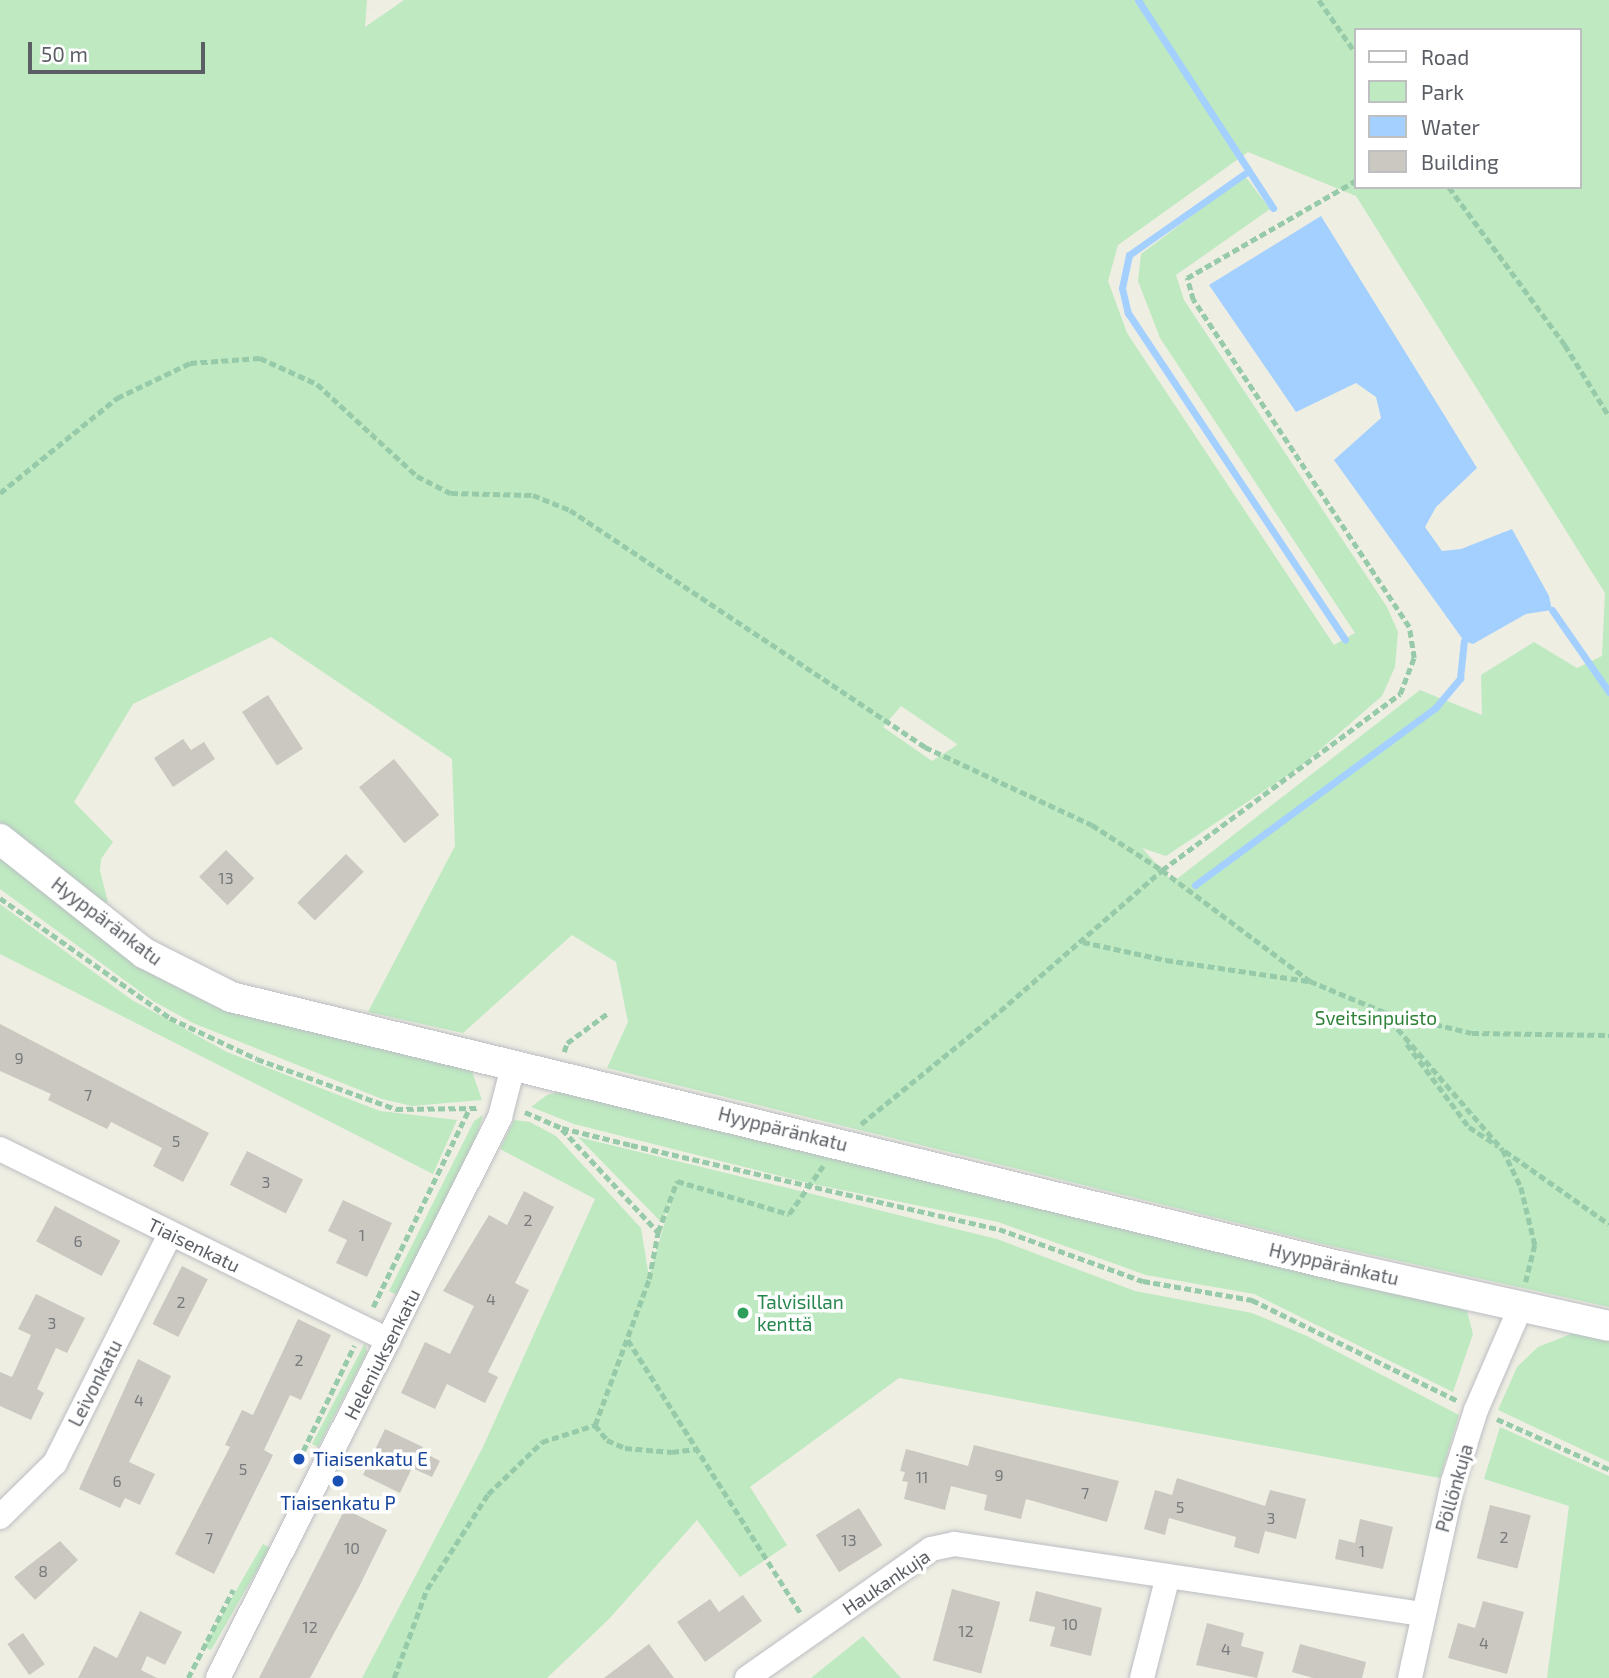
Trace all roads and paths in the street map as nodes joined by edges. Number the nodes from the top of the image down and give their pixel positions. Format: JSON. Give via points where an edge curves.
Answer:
{"nodes":[{"id":1,"x":1319,"y":0,"type":"edge"},
{"id":2,"x":1354,"y":51,"type":"edge"},
{"id":3,"x":1354,"y":182,"type":"edge"},
{"id":4,"x":1450,"y":189,"type":"edge"},
{"id":5,"x":1609,"y":416,"type":"edge"},
{"id":6,"x":0,"y":493,"type":"edge"},
{"id":7,"x":0,"y":839,"type":"edge"},
{"id":8,"x":1163,"y":870,"type":"junction"},
{"id":9,"x":0,"y":898,"type":"edge"},
{"id":10,"x":1082,"y":942,"type":"junction"},
{"id":11,"x":1310,"y":981,"type":"junction"},
{"id":12,"x":1384,"y":1012,"type":"junction"},
{"id":13,"x":608,"y":1013,"type":"dead end"},
{"id":14,"x":1609,"y":1035,"type":"edge"},
{"id":15,"x":514,"y":1063,"type":"junction"},
{"id":16,"x":558,"y":1073,"type":"junction"},
{"id":17,"x":469,"y":1109,"type":"junction"},
{"id":18,"x":503,"y":1109,"type":"junction"},
{"id":19,"x":562,"y":1128,"type":"junction"},
{"id":20,"x":838,"y":1142,"type":"junction"},
{"id":21,"x":0,"y":1149,"type":"edge"},
{"id":22,"x":1503,"y":1150,"type":"junction"},
{"id":23,"x":808,"y":1187,"type":"junction"},
{"id":24,"x":1609,"y":1224,"type":"edge"},
{"id":25,"x":658,"y":1232,"type":"junction"},
{"id":26,"x":170,"y":1234,"type":"junction"},
{"id":27,"x":1521,"y":1306,"type":"junction"},
{"id":28,"x":1609,"y":1326,"type":"edge"},
{"id":29,"x":363,"y":1328,"type":"junction"},
{"id":30,"x":389,"y":1340,"type":"junction"},
{"id":31,"x":628,"y":1340,"type":"junction"},
{"id":32,"x":1476,"y":1410,"type":"junction"},
{"id":33,"x":596,"y":1424,"type":"junction"},
{"id":34,"x":696,"y":1449,"type":"junction"},
{"id":35,"x":299,"y":1459,"type":"dead end"},
{"id":36,"x":1609,"y":1469,"type":"edge"},
{"id":37,"x":0,"y":1517,"type":"edge"},
{"id":38,"x":1168,"y":1576,"type":"junction"},
{"id":39,"x":239,"y":1578,"type":"dead end"},
{"id":40,"x":1421,"y":1614,"type":"junction"},
{"id":41,"x":813,"y":1633,"type":"junction"},
{"id":42,"x":188,"y":1678,"type":"edge"},
{"id":43,"x":218,"y":1678,"type":"edge"},
{"id":44,"x":394,"y":1678,"type":"edge"},
{"id":45,"x":747,"y":1678,"type":"edge"},
{"id":46,"x":1142,"y":1678,"type":"edge"},
{"id":47,"x":1410,"y":1678,"type":"edge"}],
"edges":[{"from":1,"to":2,"type":"path"},
{"from":3,"to":8,"type":"path","via":[[1187,278],[1193,300],[1409,627],[1414,658],[1400,694]]},
{"from":4,"to":5,"type":"path","via":[[1565,345]]},
{"from":6,"to":8,"type":"path","via":[[117,398],[190,363],[260,358],[317,384],[417,477],[451,493],[533,495],[570,510],[925,747],[1092,825]]},
{"from":7,"to":15,"type":"street","name":"Hyyppäränkatu","via":[[144,953],[231,997]]},
{"from":8,"to":10,"type":"path"},
{"from":8,"to":11,"type":"path"},
{"from":9,"to":17,"type":"path","via":[[170,1018],[213,1039],[396,1109]]},
{"from":10,"to":11,"type":"path","via":[[1166,960]]},
{"from":10,"to":20,"type":"path"},
{"from":11,"to":12,"type":"path"},
{"from":12,"to":14,"type":"path","via":[[1472,1033]]},
{"from":12,"to":22,"type":"path"},
{"from":12,"to":22,"type":"path","via":[[1469,1126]]},
{"from":13,"to":16,"type":"path","via":[[567,1043]]},
{"from":15,"to":16,"type":"street","name":"Hyyppäränkatu"},
{"from":15,"to":18,"type":"street","name":"Heleniuksenkatu"},
{"from":16,"to":20,"type":"street","name":"Hyyppäränkatu"},
{"from":17,"to":18,"type":"path"},
{"from":17,"to":29,"type":"path"},
{"from":18,"to":19,"type":"path"},
{"from":18,"to":30,"type":"street","name":"Heleniuksenkatu"},
{"from":19,"to":23,"type":"path"},
{"from":19,"to":25,"type":"path"},
{"from":20,"to":23,"type":"path"},
{"from":20,"to":27,"type":"street","name":"Hyyppäränkatu","via":[[1343,1267]]},
{"from":21,"to":26,"type":"street","name":"Tiaisenkatu"},
{"from":22,"to":24,"type":"path"},
{"from":22,"to":27,"type":"path","via":[[1521,1187],[1535,1245]]},
{"from":23,"to":25,"type":"path","via":[[789,1214],[677,1181]]},
{"from":23,"to":32,"type":"path","via":[[999,1229],[1143,1282],[1252,1300]]},
{"from":25,"to":31,"type":"path","via":[[649,1279]]},
{"from":26,"to":29,"type":"street","name":"Tiaisenkatu"},
{"from":26,"to":37,"type":"street","name":"Leivonkatu","via":[[55,1463]]},
{"from":27,"to":28,"type":"street","name":"Hyyppäränkatu"},
{"from":27,"to":32,"type":"street","name":"Pöllönkuja"},
{"from":29,"to":30,"type":"street","name":"Tiaisenkatu"},
{"from":29,"to":35,"type":"path"},
{"from":30,"to":43,"type":"street","name":"Heleniuksenkatu"},
{"from":31,"to":33,"type":"path"},
{"from":31,"to":34,"type":"path"},
{"from":32,"to":36,"type":"path"},
{"from":32,"to":40,"type":"street","name":"Pöllönkuja"},
{"from":33,"to":34,"type":"path","via":[[607,1440],[625,1448]]},
{"from":33,"to":44,"type":"path","via":[[542,1442],[488,1494],[427,1589]]},
{"from":34,"to":41,"type":"path"},
{"from":38,"to":40,"type":"street","name":"Haukankuja"},
{"from":38,"to":41,"type":"street","name":"Haukankuja","via":[[954,1544],[932,1549]]},
{"from":38,"to":46,"type":"street"},
{"from":39,"to":42,"type":"path"},
{"from":40,"to":47,"type":"street","name":"Pöllönkuja"},
{"from":41,"to":45,"type":"street","name":"Haukankuja"}]}
